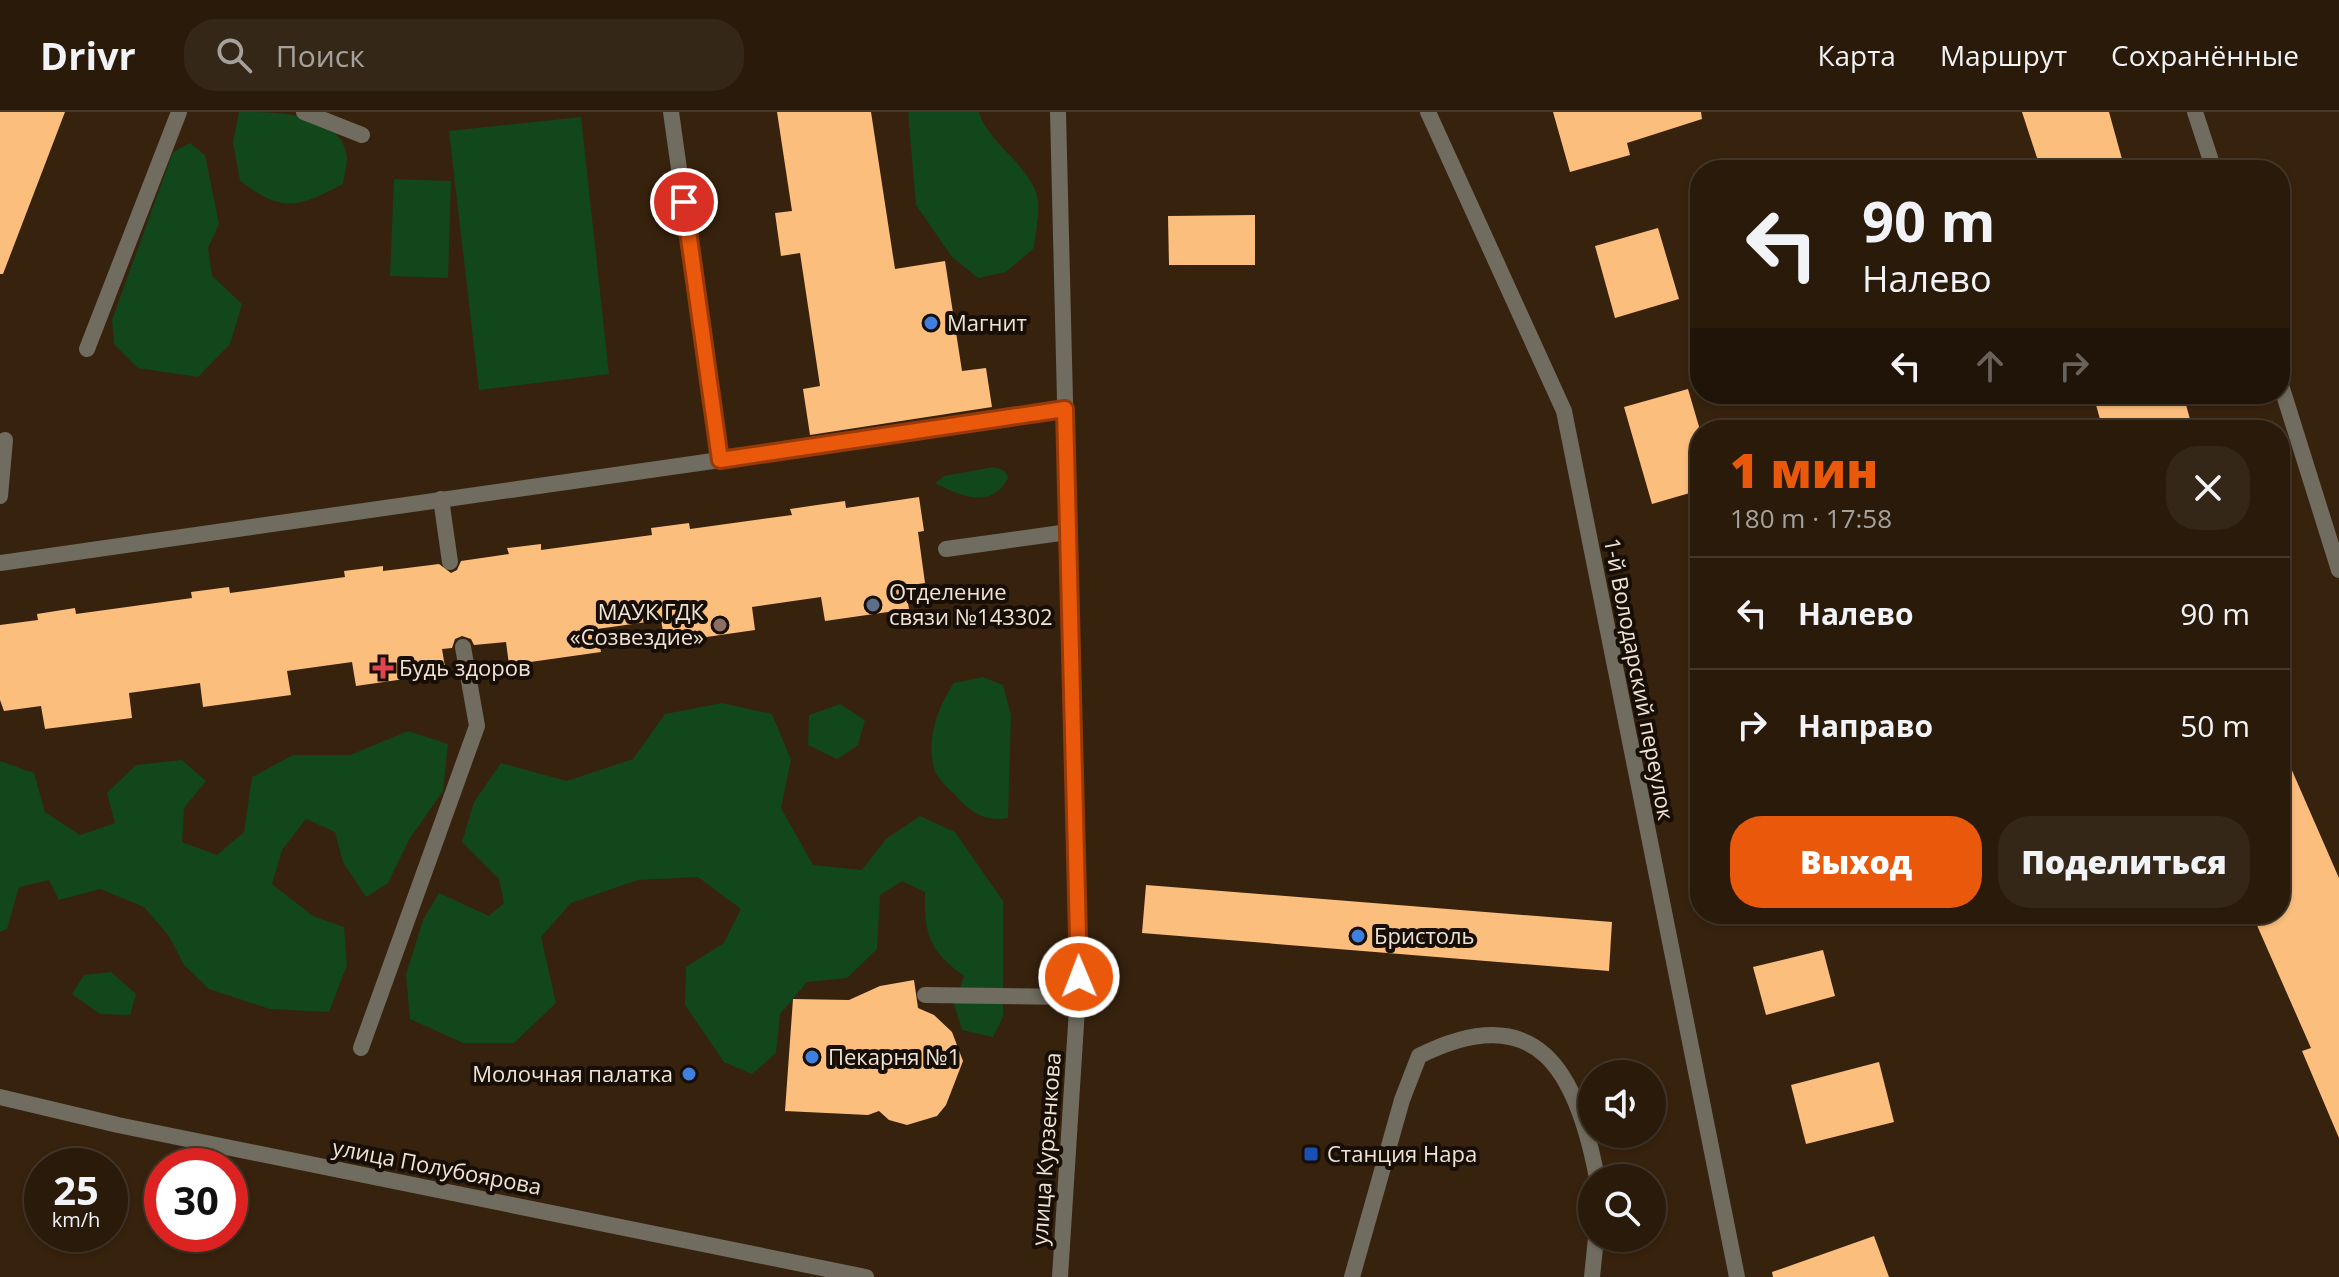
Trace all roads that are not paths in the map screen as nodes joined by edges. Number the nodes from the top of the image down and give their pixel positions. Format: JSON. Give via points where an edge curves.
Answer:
{"nodes":[{"id":1,"x":179,"y":112,"type":"edge"},
{"id":2,"x":304,"y":112,"type":"edge"},
{"id":3,"x":671,"y":112,"type":"edge"},
{"id":4,"x":1058,"y":112,"type":"edge"},
{"id":5,"x":1428,"y":112,"type":"edge"},
{"id":6,"x":2197,"y":112,"type":"edge"},
{"id":7,"x":362,"y":135,"type":"dead end"},
{"id":8,"x":2211,"y":160,"type":"edge"},
{"id":9,"x":87,"y":349,"type":"dead end"},
{"id":10,"x":2287,"y":404,"type":"edge"},
{"id":11,"x":1065,"y":409,"type":"junction"},
{"id":12,"x":5,"y":440,"type":"dead end"},
{"id":13,"x":720,"y":460,"type":"junction"},
{"id":14,"x":0,"y":496,"type":"edge"},
{"id":15,"x":441,"y":499,"type":"junction"},
{"id":16,"x":1068,"y":532,"type":"junction"},
{"id":17,"x":946,"y":549,"type":"dead end"},
{"id":18,"x":450,"y":562,"type":"dead end"},
{"id":19,"x":0,"y":563,"type":"edge"},
{"id":20,"x":2339,"y":570,"type":"edge"},
{"id":21,"x":463,"y":647,"type":"dead end"},
{"id":22,"x":925,"y":995,"type":"dead end"},
{"id":23,"x":1077,"y":997,"type":"junction"},
{"id":24,"x":361,"y":1048,"type":"dead end"},
{"id":25,"x":0,"y":1097,"type":"edge"},
{"id":26,"x":1594,"y":1164,"type":"edge"},
{"id":27,"x":1595,"y":1252,"type":"edge"},
{"id":28,"x":866,"y":1277,"type":"edge"},
{"id":29,"x":1060,"y":1277,"type":"edge"},
{"id":30,"x":1352,"y":1277,"type":"edge"},
{"id":31,"x":1592,"y":1277,"type":"edge"},
{"id":32,"x":1737,"y":1277,"type":"edge"}],
"edges":[{"from":1,"to":9,"type":"street"},
{"from":2,"to":7,"type":"street"},
{"from":3,"to":13,"type":"street"},
{"from":4,"to":11,"type":"street","name":"улица Курзенкова"},
{"from":5,"to":32,"type":"street","name":"1-й Володарский переулок","via":[[1564,411]]},
{"from":6,"to":8,"type":"street"},
{"from":10,"to":20,"type":"street"},
{"from":11,"to":13,"type":"street"},
{"from":11,"to":16,"type":"street","name":"улица Курзенкова"},
{"from":12,"to":14,"type":"street"},
{"from":13,"to":15,"type":"street"},
{"from":15,"to":18,"type":"street"},
{"from":15,"to":19,"type":"street"},
{"from":16,"to":17,"type":"street"},
{"from":16,"to":23,"type":"street","name":"улица Курзенкова"},
{"from":21,"to":24,"type":"street","via":[[477,726]]},
{"from":22,"to":23,"type":"street"},
{"from":23,"to":29,"type":"street","name":"улица Курзенкова"},
{"from":25,"to":28,"type":"street","name":"улица Полубоярова"},
{"from":26,"to":30,"type":"street","via":[[1571,1085],[1546,1055],[1517,1039],[1453,1039],[1419,1056]]},
{"from":27,"to":31,"type":"street"}]}
